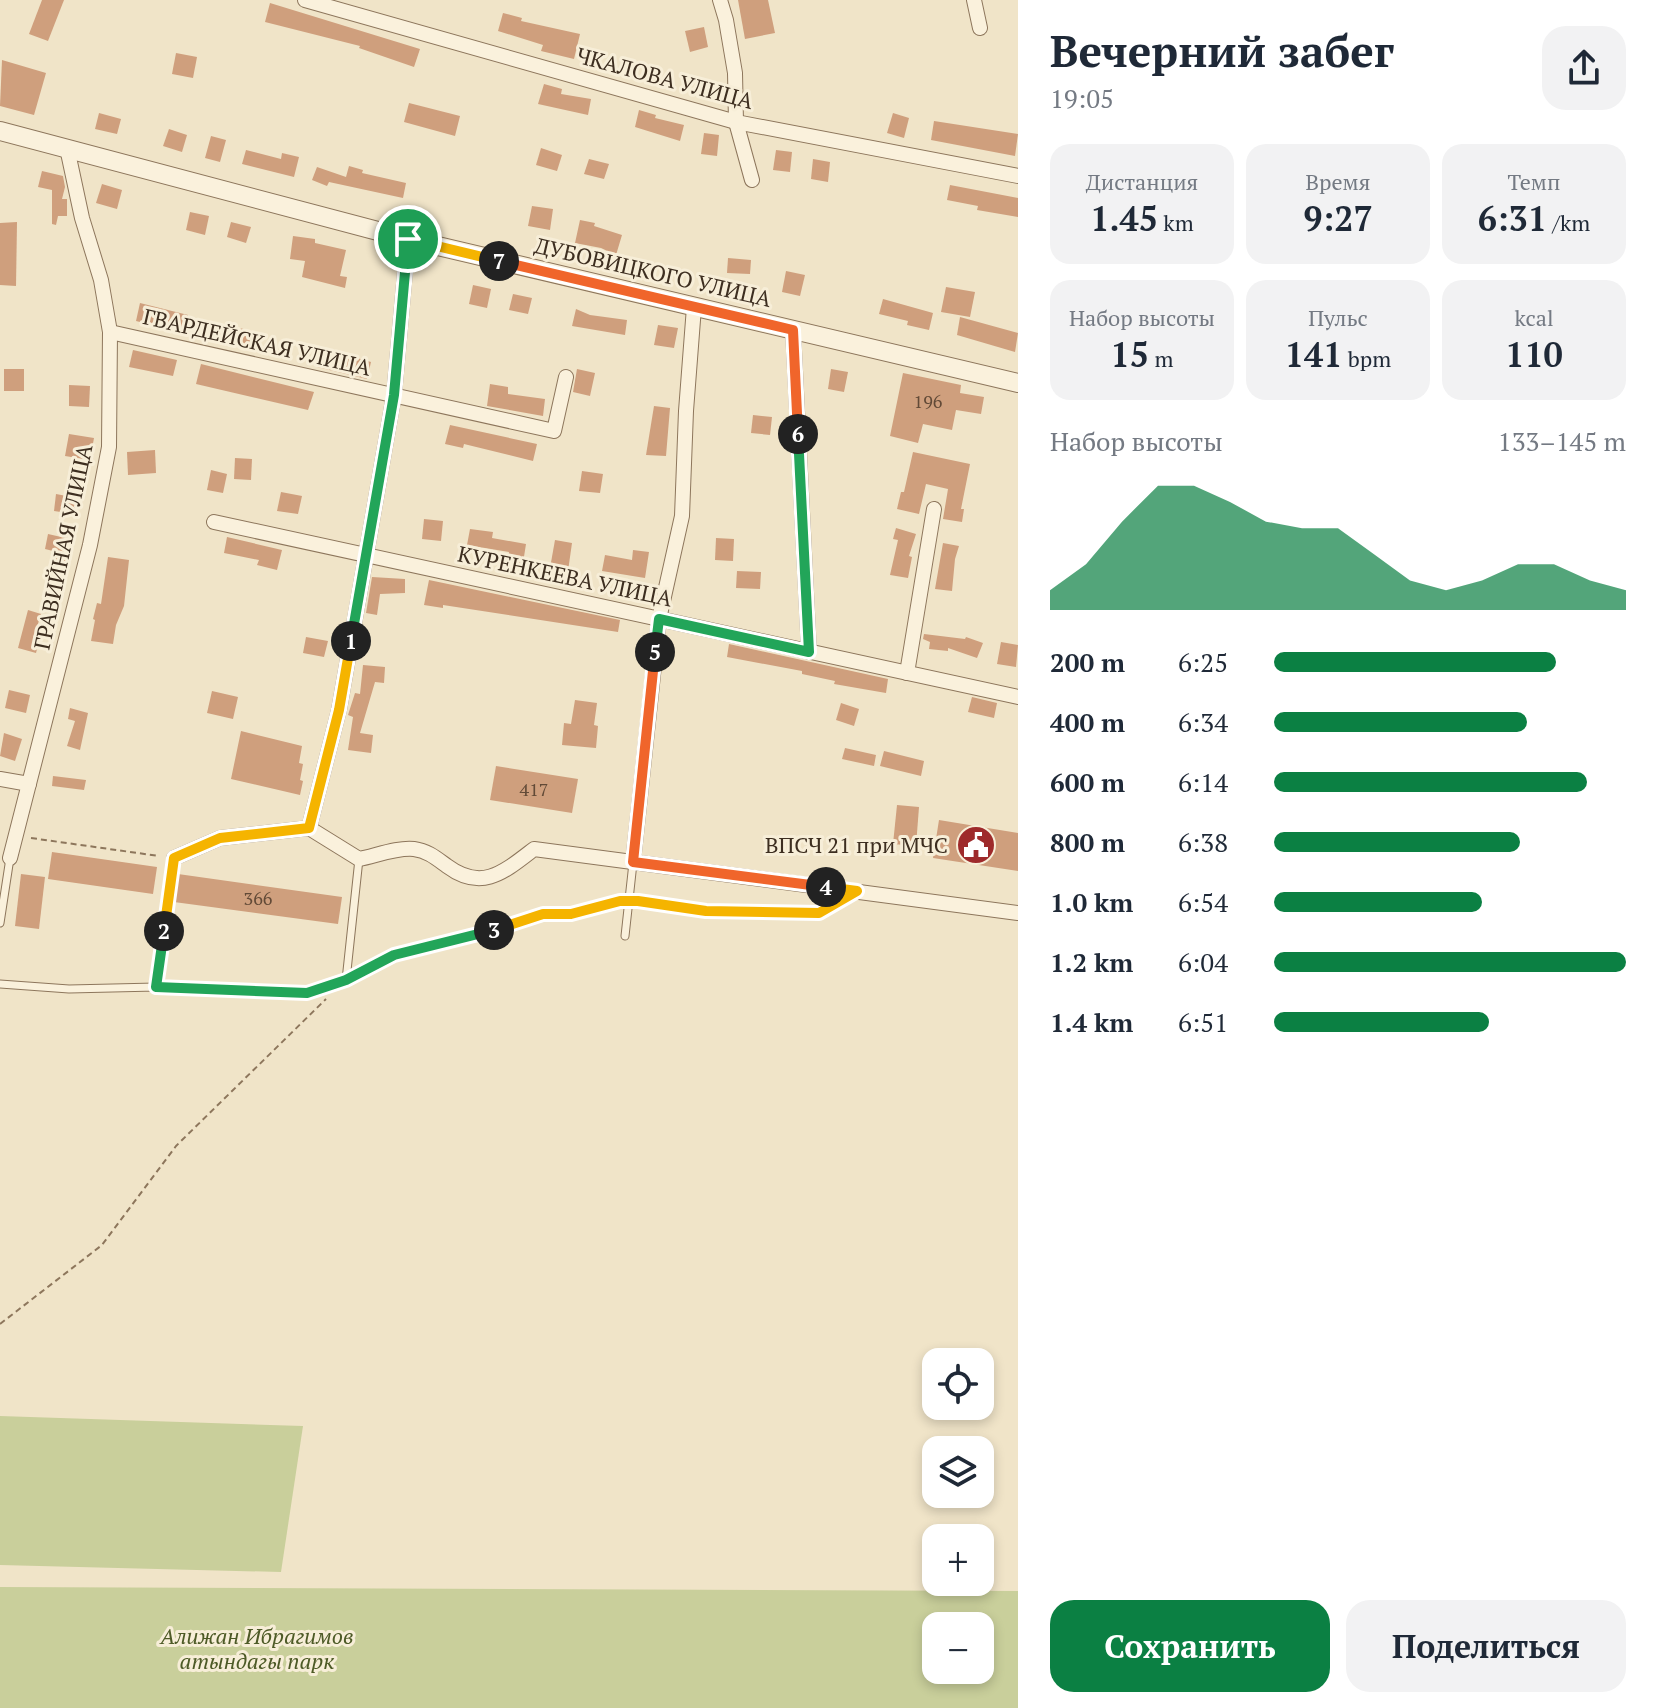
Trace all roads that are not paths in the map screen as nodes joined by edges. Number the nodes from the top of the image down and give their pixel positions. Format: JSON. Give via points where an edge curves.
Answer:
{"nodes":[{"id":1,"x":305,"y":0,"type":"edge"},
{"id":2,"x":720,"y":0,"type":"edge"},
{"id":3,"x":974,"y":0,"type":"edge"},
{"id":4,"x":980,"y":28,"type":"dead end"},
{"id":5,"x":736,"y":122,"type":"junction"},
{"id":6,"x":0,"y":131,"type":"edge"},
{"id":7,"x":67,"y":148,"type":"junction"},
{"id":8,"x":1018,"y":176,"type":"edge"},
{"id":9,"x":752,"y":180,"type":"dead end"},
{"id":10,"x":408,"y":239,"type":"junction"},
{"id":11,"x":694,"y":307,"type":"junction"},
{"id":12,"x":793,"y":330,"type":"junction"},
{"id":13,"x":110,"y":332,"type":"junction"},
{"id":14,"x":566,"y":377,"type":"dead end"},
{"id":15,"x":1018,"y":383,"type":"edge"},
{"id":16,"x":394,"y":395,"type":"junction"},
{"id":17,"x":934,"y":509,"type":"dead end"},
{"id":18,"x":214,"y":522,"type":"dead end"},
{"id":19,"x":366,"y":555,"type":"junction"},
{"id":20,"x":659,"y":619,"type":"junction"},
{"id":21,"x":809,"y":652,"type":"junction"},
{"id":22,"x":907,"y":673,"type":"junction"},
{"id":23,"x":1018,"y":697,"type":"edge"},
{"id":24,"x":0,"y":779,"type":"edge"},
{"id":25,"x":29,"y":784,"type":"junction"},
{"id":26,"x":309,"y":828,"type":"junction"},
{"id":27,"x":10,"y":858,"type":"joint"},
{"id":28,"x":174,"y":858,"type":"road end"},
{"id":29,"x":359,"y":859,"type":"junction"},
{"id":30,"x":633,"y":862,"type":"junction"},
{"id":31,"x":1018,"y":913,"type":"edge"},
{"id":32,"x":0,"y":923,"type":"edge"},
{"id":33,"x":625,"y":936,"type":"dead end"},
{"id":34,"x":0,"y":984,"type":"edge"}],
"edges":[{"from":1,"to":5,"type":"street","name":"ЧКАЛОВА УЛИЦА"},
{"from":2,"to":5,"type":"street","via":[[735,73]]},
{"from":3,"to":4,"type":"street"},
{"from":5,"to":8,"type":"street","name":"ЧКАЛОВА УЛИЦА"},
{"from":5,"to":9,"type":"street"},
{"from":6,"to":7,"type":"street","name":"ДУБОВИЦКОГО УЛИЦА"},
{"from":7,"to":10,"type":"street","name":"ДУБОВИЦКОГО УЛИЦА"},
{"from":7,"to":13,"type":"street","name":"ГРАВИЙНАЯ УЛИЦА"},
{"from":10,"to":11,"type":"street","name":"ДУБОВИЦКОГО УЛИЦА"},
{"from":10,"to":16,"type":"street","name":"ГВАРДЕЙСКАЯ УЛИЦА"},
{"from":11,"to":12,"type":"street","name":"ДУБОВИЦКОГО УЛИЦА"},
{"from":11,"to":20,"type":"street","via":[[682,516]]},
{"from":12,"to":15,"type":"street","name":"ДУБОВИЦКОГО УЛИЦА"},
{"from":12,"to":21,"type":"street"},
{"from":13,"to":16,"type":"street","name":"ГВАРДЕЙСКАЯ УЛИЦА"},
{"from":13,"to":25,"type":"street","name":"ГРАВИЙНАЯ УЛИЦА","via":[[109,447],[90,545]]},
{"from":14,"to":16,"type":"street","name":"ГВАРДЕЙСКАЯ УЛИЦА","via":[[554,431]]},
{"from":16,"to":19,"type":"street","name":"ГВАРДЕЙСКАЯ УЛИЦА"},
{"from":17,"to":22,"type":"street"},
{"from":18,"to":19,"type":"street","name":"КУРЕНКЕЕВА УЛИЦА"},
{"from":19,"to":20,"type":"street","name":"КУРЕНКЕЕВА УЛИЦА"},
{"from":19,"to":26,"type":"street","name":"ГВАРДЕЙСКАЯ УЛИЦА","via":[[339,710]]},
{"from":20,"to":21,"type":"street","name":"КУРЕНКЕЕВА УЛИЦА"},
{"from":20,"to":30,"type":"street"},
{"from":21,"to":22,"type":"street","name":"КУРЕНКЕЕВА УЛИЦА"},
{"from":22,"to":23,"type":"street","name":"КУРЕНКЕЕВА УЛИЦА"},
{"from":24,"to":25,"type":"street"},
{"from":25,"to":27,"type":"street","name":"ГРАВИЙНАЯ УЛИЦА"},
{"from":26,"to":28,"type":"street","via":[[220,838]]},
{"from":26,"to":29,"type":"street"},
{"from":27,"to":32,"type":"lane"},
{"from":29,"to":30,"type":"street","via":[[411,848],[476,880],[504,872],[534,849]]},
{"from":29,"to":34,"type":"lane","via":[[346,980],[307,993]]},
{"from":30,"to":31,"type":"street"},
{"from":30,"to":33,"type":"lane"}]}
